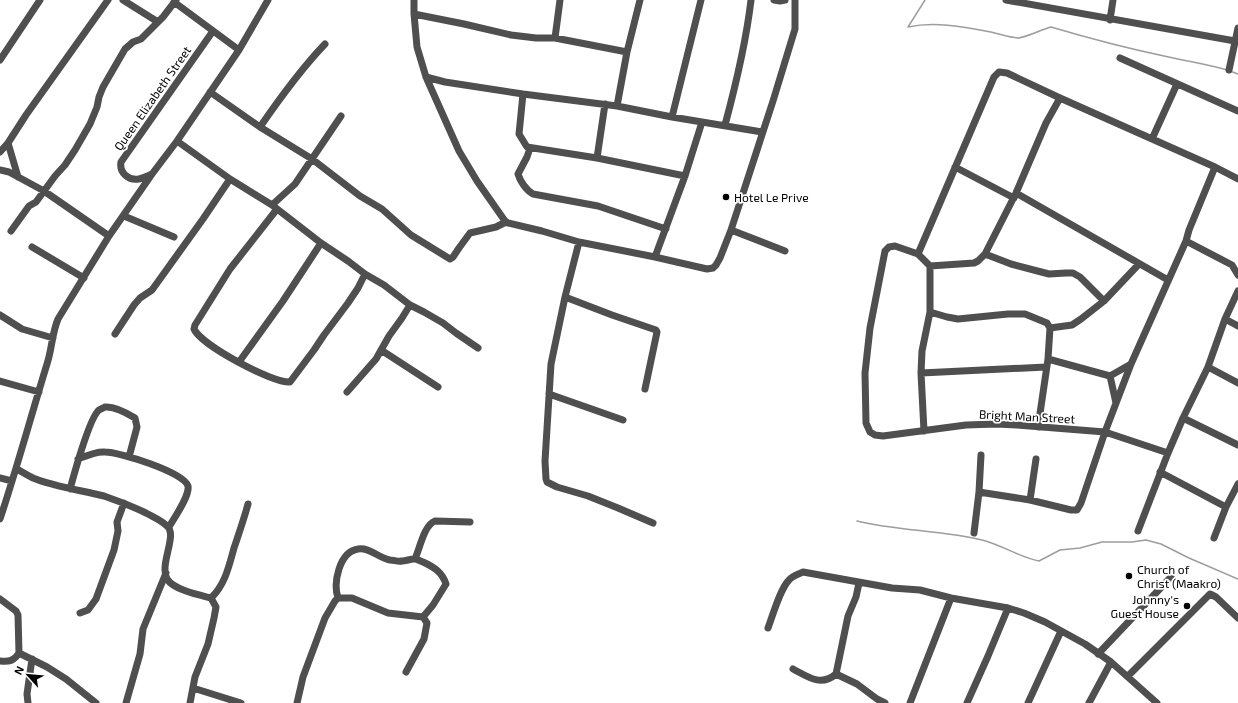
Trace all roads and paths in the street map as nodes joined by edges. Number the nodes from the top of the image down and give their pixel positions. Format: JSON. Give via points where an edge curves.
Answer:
{"nodes":[{"id":1,"x":40,"y":0,"type":"edge"},
{"id":2,"x":108,"y":0,"type":"edge"},
{"id":3,"x":123,"y":0,"type":"edge"},
{"id":4,"x":414,"y":0,"type":"edge"},
{"id":5,"x":560,"y":0,"type":"edge"},
{"id":6,"x":640,"y":0,"type":"edge"},
{"id":7,"x":701,"y":0,"type":"edge"},
{"id":8,"x":751,"y":0,"type":"edge"},
{"id":9,"x":774,"y":0,"type":"edge"},
{"id":10,"x":785,"y":0,"type":"edge"},
{"id":11,"x":795,"y":0,"type":"edge"},
{"id":12,"x":1006,"y":0,"type":"edge"},
{"id":13,"x":1113,"y":0,"type":"edge"},
{"id":14,"x":175,"y":1,"type":"edge"},
{"id":15,"x":266,"y":1,"type":"edge"},
{"id":16,"x":414,"y":14,"type":"junction"},
{"id":17,"x":1110,"y":20,"type":"junction"},
{"id":18,"x":158,"y":22,"type":"junction"},
{"id":19,"x":1238,"y":28,"type":"edge"},
{"id":20,"x":213,"y":32,"type":"junction"},
{"id":21,"x":555,"y":38,"type":"junction"},
{"id":22,"x":1235,"y":41,"type":"junction"},
{"id":23,"x":325,"y":44,"type":"dead end"},
{"id":24,"x":239,"y":50,"type":"junction"},
{"id":25,"x":627,"y":52,"type":"junction"},
{"id":26,"x":1120,"y":58,"type":"dead end"},
{"id":27,"x":0,"y":60,"type":"edge"},
{"id":28,"x":1229,"y":70,"type":"dead end"},
{"id":29,"x":426,"y":77,"type":"junction"},
{"id":30,"x":1177,"y":84,"type":"junction"},
{"id":31,"x":210,"y":92,"type":"junction"},
{"id":32,"x":523,"y":94,"type":"junction"},
{"id":33,"x":1060,"y":98,"type":"junction"},
{"id":34,"x":605,"y":104,"type":"junction"},
{"id":35,"x":617,"y":106,"type":"junction"},
{"id":36,"x":1238,"y":111,"type":"edge"},
{"id":37,"x":341,"y":116,"type":"dead end"},
{"id":38,"x":672,"y":117,"type":"junction"},
{"id":39,"x":702,"y":122,"type":"junction"},
{"id":40,"x":725,"y":125,"type":"junction"},
{"id":41,"x":260,"y":127,"type":"junction"},
{"id":42,"x":762,"y":132,"type":"junction"},
{"id":43,"x":1152,"y":139,"type":"junction"},
{"id":44,"x":177,"y":141,"type":"junction"},
{"id":45,"x":8,"y":143,"type":"junction"},
{"id":46,"x":530,"y":148,"type":"junction"},
{"id":47,"x":0,"y":152,"type":"edge"},
{"id":48,"x":597,"y":158,"type":"junction"},
{"id":49,"x":312,"y":159,"type":"junction"},
{"id":50,"x":955,"y":167,"type":"junction"},
{"id":51,"x":1215,"y":167,"type":"junction"},
{"id":52,"x":0,"y":170,"type":"edge"},
{"id":53,"x":152,"y":174,"type":"junction"},
{"id":54,"x":685,"y":176,"type":"junction"},
{"id":55,"x":18,"y":177,"type":"junction"},
{"id":56,"x":230,"y":179,"type":"junction"},
{"id":57,"x":1238,"y":179,"type":"edge"},
{"id":58,"x":44,"y":191,"type":"junction"},
{"id":59,"x":1015,"y":196,"type":"junction"},
{"id":60,"x":274,"y":207,"type":"junction"},
{"id":61,"x":124,"y":216,"type":"junction"},
{"id":62,"x":506,"y":222,"type":"junction"},
{"id":63,"x":666,"y":229,"type":"junction"},
{"id":64,"x":731,"y":230,"type":"junction"},
{"id":65,"x":11,"y":231,"type":"dead end"},
{"id":66,"x":109,"y":236,"type":"junction"},
{"id":67,"x":174,"y":237,"type":"dead end"},
{"id":68,"x":1186,"y":241,"type":"junction"},
{"id":69,"x":579,"y":242,"type":"junction"},
{"id":70,"x":321,"y":244,"type":"junction"},
{"id":71,"x":32,"y":247,"type":"dead end"},
{"id":72,"x":785,"y":251,"type":"dead end"},
{"id":73,"x":918,"y":254,"type":"junction"},
{"id":74,"x":985,"y":254,"type":"junction"},
{"id":75,"x":655,"y":257,"type":"junction"},
{"id":76,"x":1139,"y":264,"type":"junction"},
{"id":77,"x":1235,"y":265,"type":"edge"},
{"id":78,"x":930,"y":266,"type":"junction"},
{"id":79,"x":365,"y":274,"type":"junction"},
{"id":80,"x":1238,"y":275,"type":"edge"},
{"id":81,"x":84,"y":278,"type":"junction"},
{"id":82,"x":1168,"y":280,"type":"junction"},
{"id":83,"x":1238,"y":291,"type":"edge"},
{"id":84,"x":565,"y":297,"type":"junction"},
{"id":85,"x":1104,"y":301,"type":"junction"},
{"id":86,"x":410,"y":305,"type":"junction"},
{"id":87,"x":930,"y":312,"type":"junction"},
{"id":88,"x":0,"y":315,"type":"edge"},
{"id":89,"x":1225,"y":319,"type":"junction"},
{"id":90,"x":1238,"y":326,"type":"edge"},
{"id":91,"x":1050,"y":328,"type":"junction"},
{"id":92,"x":115,"y":334,"type":"dead end"},
{"id":93,"x":53,"y":338,"type":"junction"},
{"id":94,"x":478,"y":348,"type":"dead end"},
{"id":95,"x":381,"y":350,"type":"junction"},
{"id":96,"x":239,"y":362,"type":"junction"},
{"id":97,"x":1047,"y":363,"type":"junction"},
{"id":98,"x":1131,"y":364,"type":"junction"},
{"id":99,"x":1208,"y":366,"type":"junction"},
{"id":100,"x":921,"y":373,"type":"junction"},
{"id":101,"x":1110,"y":376,"type":"junction"},
{"id":102,"x":0,"y":381,"type":"edge"},
{"id":103,"x":1238,"y":383,"type":"edge"},
{"id":104,"x":438,"y":387,"type":"dead end"},
{"id":105,"x":645,"y":389,"type":"dead end"},
{"id":106,"x":39,"y":392,"type":"junction"},
{"id":107,"x":347,"y":392,"type":"dead end"},
{"id":108,"x":549,"y":394,"type":"junction"},
{"id":109,"x":1116,"y":403,"type":"junction"},
{"id":110,"x":1183,"y":418,"type":"junction"},
{"id":111,"x":623,"y":420,"type":"dead end"},
{"id":112,"x":1038,"y":427,"type":"junction"},
{"id":113,"x":924,"y":431,"type":"junction"},
{"id":114,"x":1105,"y":432,"type":"junction"},
{"id":115,"x":1238,"y":445,"type":"edge"},
{"id":116,"x":1168,"y":453,"type":"junction"},
{"id":117,"x":981,"y":455,"type":"dead end"},
{"id":118,"x":129,"y":457,"type":"junction"},
{"id":119,"x":78,"y":459,"type":"junction"},
{"id":120,"x":1036,"y":459,"type":"dead end"},
{"id":121,"x":16,"y":469,"type":"junction"},
{"id":122,"x":1160,"y":472,"type":"junction"},
{"id":123,"x":0,"y":478,"type":"edge"},
{"id":124,"x":12,"y":481,"type":"junction"},
{"id":125,"x":1238,"y":484,"type":"edge"},
{"id":126,"x":70,"y":489,"type":"junction"},
{"id":127,"x":979,"y":492,"type":"junction"},
{"id":128,"x":1030,"y":500,"type":"junction"},
{"id":129,"x":124,"y":503,"type":"junction"},
{"id":130,"x":248,"y":504,"type":"dead end"},
{"id":131,"x":1226,"y":507,"type":"junction"},
{"id":132,"x":0,"y":519,"type":"edge"},
{"id":133,"x":470,"y":522,"type":"dead end"},
{"id":134,"x":653,"y":523,"type":"dead end"},
{"id":135,"x":169,"y":527,"type":"junction"},
{"id":136,"x":1138,"y":531,"type":"dead end"},
{"id":137,"x":974,"y":533,"type":"dead end"},
{"id":138,"x":1214,"y":538,"type":"dead end"},
{"id":139,"x":416,"y":559,"type":"junction"},
{"id":140,"x":166,"y":573,"type":"junction"},
{"id":141,"x":1171,"y":578,"type":"dead end"},
{"id":142,"x":859,"y":582,"type":"junction"},
{"id":143,"x":211,"y":598,"type":"junction"},
{"id":144,"x":338,"y":598,"type":"junction"},
{"id":145,"x":951,"y":598,"type":"junction"},
{"id":146,"x":0,"y":599,"type":"edge"},
{"id":147,"x":1008,"y":608,"type":"junction"},
{"id":148,"x":80,"y":613,"type":"dead end"},
{"id":149,"x":423,"y":617,"type":"junction"},
{"id":150,"x":1238,"y":618,"type":"edge"},
{"id":151,"x":768,"y":628,"type":"dead end"},
{"id":152,"x":1061,"y":631,"type":"junction"},
{"id":153,"x":19,"y":653,"type":"junction"},
{"id":154,"x":1098,"y":654,"type":"junction"},
{"id":155,"x":32,"y":659,"type":"junction"},
{"id":156,"x":0,"y":661,"type":"edge"},
{"id":157,"x":1111,"y":662,"type":"junction"},
{"id":158,"x":792,"y":669,"type":"dead end"},
{"id":159,"x":406,"y":672,"type":"dead end"},
{"id":160,"x":836,"y":674,"type":"junction"},
{"id":161,"x":1128,"y":676,"type":"junction"},
{"id":162,"x":193,"y":688,"type":"junction"},
{"id":163,"x":882,"y":702,"type":"edge"},
{"id":164,"x":28,"y":703,"type":"edge"},
{"id":165,"x":95,"y":703,"type":"edge"},
{"id":166,"x":126,"y":703,"type":"edge"},
{"id":167,"x":190,"y":703,"type":"edge"},
{"id":168,"x":241,"y":703,"type":"edge"},
{"id":169,"x":297,"y":703,"type":"edge"},
{"id":170,"x":910,"y":703,"type":"edge"},
{"id":171,"x":967,"y":703,"type":"edge"},
{"id":172,"x":1028,"y":703,"type":"edge"},
{"id":173,"x":1088,"y":703,"type":"edge"},
{"id":174,"x":1158,"y":703,"type":"edge"}],
"edges":[{"from":1,"to":27,"type":"street"},
{"from":2,"to":45,"type":"street"},
{"from":3,"to":18,"type":"street"},
{"from":4,"to":16,"type":"street"},
{"from":5,"to":21,"type":"street"},
{"from":6,"to":25,"type":"street"},
{"from":7,"to":38,"type":"street"},
{"from":8,"to":40,"type":"street","via":[[744,46]]},
{"from":9,"to":10,"type":"street"},
{"from":11,"to":42,"type":"street","via":[[795,29]]},
{"from":12,"to":17,"type":"street"},
{"from":13,"to":17,"type":"street"},
{"from":14,"to":18,"type":"street"},
{"from":14,"to":20,"type":"street"},
{"from":15,"to":24,"type":"street"},
{"from":16,"to":21,"type":"street","via":[[511,35]]},
{"from":16,"to":29,"type":"street","via":[[417,47]]},
{"from":17,"to":22,"type":"street"},
{"from":18,"to":58,"type":"street","via":[[141,39],[125,49],[103,87],[90,124],[65,165]]},
{"from":19,"to":22,"type":"street"},
{"from":20,"to":24,"type":"street"},
{"from":20,"to":53,"type":"street","name":"Queen Elizabeth Street","via":[[121,162],[121,171],[132,179]]},
{"from":21,"to":25,"type":"street"},
{"from":22,"to":28,"type":"street"},
{"from":23,"to":41,"type":"street","via":[[284,92]]},
{"from":24,"to":31,"type":"street"},
{"from":25,"to":35,"type":"street"},
{"from":26,"to":30,"type":"street"},
{"from":29,"to":32,"type":"street"},
{"from":29,"to":62,"type":"street","via":[[459,151]]},
{"from":30,"to":36,"type":"street"},
{"from":30,"to":43,"type":"street"},
{"from":31,"to":41,"type":"street"},
{"from":31,"to":44,"type":"street"},
{"from":32,"to":34,"type":"street"},
{"from":32,"to":46,"type":"street","via":[[519,134]]},
{"from":33,"to":43,"type":"street"},
{"from":33,"to":50,"type":"street","via":[[1007,73],[999,72],[994,76]]},
{"from":33,"to":59,"type":"street","via":[[1046,123]]},
{"from":34,"to":35,"type":"street"},
{"from":34,"to":48,"type":"street"},
{"from":35,"to":38,"type":"street"},
{"from":37,"to":49,"type":"street"},
{"from":38,"to":39,"type":"street"},
{"from":39,"to":40,"type":"street"},
{"from":39,"to":54,"type":"street"},
{"from":40,"to":42,"type":"street"},
{"from":41,"to":49,"type":"street"},
{"from":42,"to":64,"type":"street"},
{"from":43,"to":51,"type":"street"},
{"from":44,"to":53,"type":"street"},
{"from":44,"to":56,"type":"street"},
{"from":45,"to":47,"type":"street"},
{"from":45,"to":55,"type":"street"},
{"from":46,"to":48,"type":"street"},
{"from":46,"to":63,"type":"street","via":[[518,174],[533,194],[593,204]]},
{"from":48,"to":54,"type":"street"},
{"from":49,"to":60,"type":"street","via":[[295,184],[276,200]]},
{"from":49,"to":62,"type":"street","via":[[360,196],[382,209],[411,235],[450,259],[470,233]]},
{"from":50,"to":59,"type":"street"},
{"from":50,"to":73,"type":"street"},
{"from":51,"to":57,"type":"street"},
{"from":51,"to":68,"type":"street"},
{"from":52,"to":55,"type":"street"},
{"from":53,"to":61,"type":"street"},
{"from":54,"to":63,"type":"street"},
{"from":55,"to":58,"type":"street"},
{"from":56,"to":60,"type":"street"},
{"from":56,"to":92,"type":"street","via":[[152,290],[134,305]]},
{"from":58,"to":65,"type":"street","via":[[36,202],[29,206]]},
{"from":58,"to":66,"type":"street"},
{"from":59,"to":74,"type":"street"},
{"from":59,"to":76,"type":"street"},
{"from":60,"to":70,"type":"street"},
{"from":60,"to":96,"type":"street","via":[[230,269],[194,329],[200,338]]},
{"from":61,"to":66,"type":"street"},
{"from":61,"to":67,"type":"street"},
{"from":62,"to":69,"type":"street"},
{"from":63,"to":75,"type":"street"},
{"from":64,"to":72,"type":"street"},
{"from":64,"to":75,"type":"street","via":[[720,258],[713,268],[707,269]]},
{"from":66,"to":81,"type":"street"},
{"from":68,"to":77,"type":"street"},
{"from":68,"to":82,"type":"street"},
{"from":69,"to":75,"type":"street"},
{"from":69,"to":84,"type":"street"},
{"from":70,"to":79,"type":"street"},
{"from":70,"to":96,"type":"street"},
{"from":71,"to":81,"type":"street"},
{"from":73,"to":78,"type":"street"},
{"from":73,"to":113,"type":"street","name":"Bright Man Street","via":[[894,246],[885,251],[870,328],[865,373],[866,423],[870,432],[879,436]]},
{"from":74,"to":78,"type":"street","via":[[974,263]]},
{"from":74,"to":85,"type":"street","via":[[1049,274],[1073,273]]},
{"from":76,"to":82,"type":"street"},
{"from":76,"to":85,"type":"street"},
{"from":77,"to":80,"type":"street"},
{"from":78,"to":87,"type":"street"},
{"from":79,"to":86,"type":"street"},
{"from":79,"to":96,"type":"street","via":[[348,303],[290,382],[259,373]]},
{"from":81,"to":93,"type":"street","via":[[58,319]]},
{"from":82,"to":98,"type":"street"},
{"from":83,"to":89,"type":"street"},
{"from":84,"to":105,"type":"street","via":[[658,332]]},
{"from":84,"to":108,"type":"street","via":[[551,364]]},
{"from":85,"to":91,"type":"street","via":[[1072,325]]},
{"from":86,"to":94,"type":"street","via":[[443,323]]},
{"from":86,"to":95,"type":"street"},
{"from":87,"to":91,"type":"street","via":[[958,319],[1026,314],[1047,323]]},
{"from":87,"to":100,"type":"street","via":[[922,351]]},
{"from":88,"to":93,"type":"street","via":[[22,330]]},
{"from":89,"to":90,"type":"street"},
{"from":89,"to":99,"type":"street"},
{"from":91,"to":97,"type":"street"},
{"from":93,"to":106,"type":"street"},
{"from":95,"to":104,"type":"street"},
{"from":95,"to":107,"type":"street"},
{"from":97,"to":100,"type":"street"},
{"from":97,"to":101,"type":"street"},
{"from":97,"to":112,"type":"street"},
{"from":98,"to":101,"type":"street"},
{"from":98,"to":109,"type":"street"},
{"from":99,"to":103,"type":"street"},
{"from":99,"to":110,"type":"street"},
{"from":100,"to":113,"type":"street"},
{"from":101,"to":109,"type":"street"},
{"from":102,"to":106,"type":"street"},
{"from":106,"to":121,"type":"street"},
{"from":108,"to":111,"type":"street"},
{"from":108,"to":134,"type":"street","via":[[545,461],[547,482]]},
{"from":109,"to":114,"type":"street"},
{"from":110,"to":115,"type":"street"},
{"from":110,"to":116,"type":"street"},
{"from":112,"to":113,"type":"street","name":"Bright Man Street","via":[[966,425]]},
{"from":112,"to":114,"type":"street","name":"Bright Man Street"},
{"from":114,"to":116,"type":"street","name":"Bright Man Street"},
{"from":114,"to":128,"type":"street","via":[[1077,510]]},
{"from":116,"to":122,"type":"street"},
{"from":117,"to":127,"type":"street"},
{"from":118,"to":119,"type":"street","via":[[100,452]]},
{"from":118,"to":119,"type":"street","via":[[137,427],[135,418],[106,407],[100,409],[92,422]]},
{"from":118,"to":135,"type":"street","via":[[153,464],[186,481],[188,495]]},
{"from":119,"to":126,"type":"street"},
{"from":120,"to":128,"type":"street"},
{"from":121,"to":124,"type":"street"},
{"from":121,"to":126,"type":"street","via":[[34,478]]},
{"from":122,"to":131,"type":"street"},
{"from":122,"to":136,"type":"street"},
{"from":123,"to":124,"type":"street"},
{"from":124,"to":132,"type":"street"},
{"from":125,"to":131,"type":"street"},
{"from":126,"to":129,"type":"street"},
{"from":127,"to":128,"type":"street"},
{"from":127,"to":137,"type":"street"},
{"from":129,"to":135,"type":"street"},
{"from":129,"to":148,"type":"street","via":[[117,522],[114,550],[96,599],[88,610]]},
{"from":130,"to":143,"type":"street","via":[[225,578],[217,593]]},
{"from":131,"to":138,"type":"street"},
{"from":133,"to":139,"type":"street","via":[[435,520],[428,524]]},
{"from":135,"to":140,"type":"street","via":[[171,534]]},
{"from":139,"to":144,"type":"street","via":[[386,559],[358,549],[350,552],[339,569],[336,591]]},
{"from":139,"to":149,"type":"street","via":[[434,566],[446,584]]},
{"from":140,"to":143,"type":"street","via":[[167,579],[183,590]]},
{"from":140,"to":166,"type":"street","via":[[143,629],[140,654]]},
{"from":141,"to":154,"type":"street"},
{"from":142,"to":145,"type":"street","via":[[920,590]]},
{"from":142,"to":151,"type":"street","via":[[803,572],[795,575],[784,587]]},
{"from":142,"to":160,"type":"street","via":[[848,616]]},
{"from":143,"to":162,"type":"street","via":[[216,607],[214,618]]},
{"from":144,"to":149,"type":"street","via":[[352,598],[388,613]]},
{"from":144,"to":169,"type":"street","via":[[325,618],[303,677]]},
{"from":145,"to":147,"type":"street"},
{"from":145,"to":170,"type":"street"},
{"from":146,"to":153,"type":"street","via":[[18,615]]},
{"from":147,"to":152,"type":"street"},
{"from":147,"to":171,"type":"street"},
{"from":149,"to":159,"type":"street","via":[[427,623],[424,639]]},
{"from":150,"to":161,"type":"street","via":[[1216,596],[1210,594]]},
{"from":152,"to":154,"type":"street"},
{"from":152,"to":172,"type":"street"},
{"from":153,"to":155,"type":"street"},
{"from":153,"to":156,"type":"street","via":[[16,658],[9,661]]},
{"from":154,"to":157,"type":"street"},
{"from":155,"to":164,"type":"street"},
{"from":155,"to":165,"type":"street","via":[[66,679]]},
{"from":157,"to":161,"type":"street"},
{"from":157,"to":173,"type":"street"},
{"from":158,"to":160,"type":"street","via":[[823,681]]},
{"from":160,"to":163,"type":"street","via":[[857,684]]},
{"from":161,"to":174,"type":"street"},
{"from":162,"to":167,"type":"street"},
{"from":162,"to":168,"type":"street"}]}
